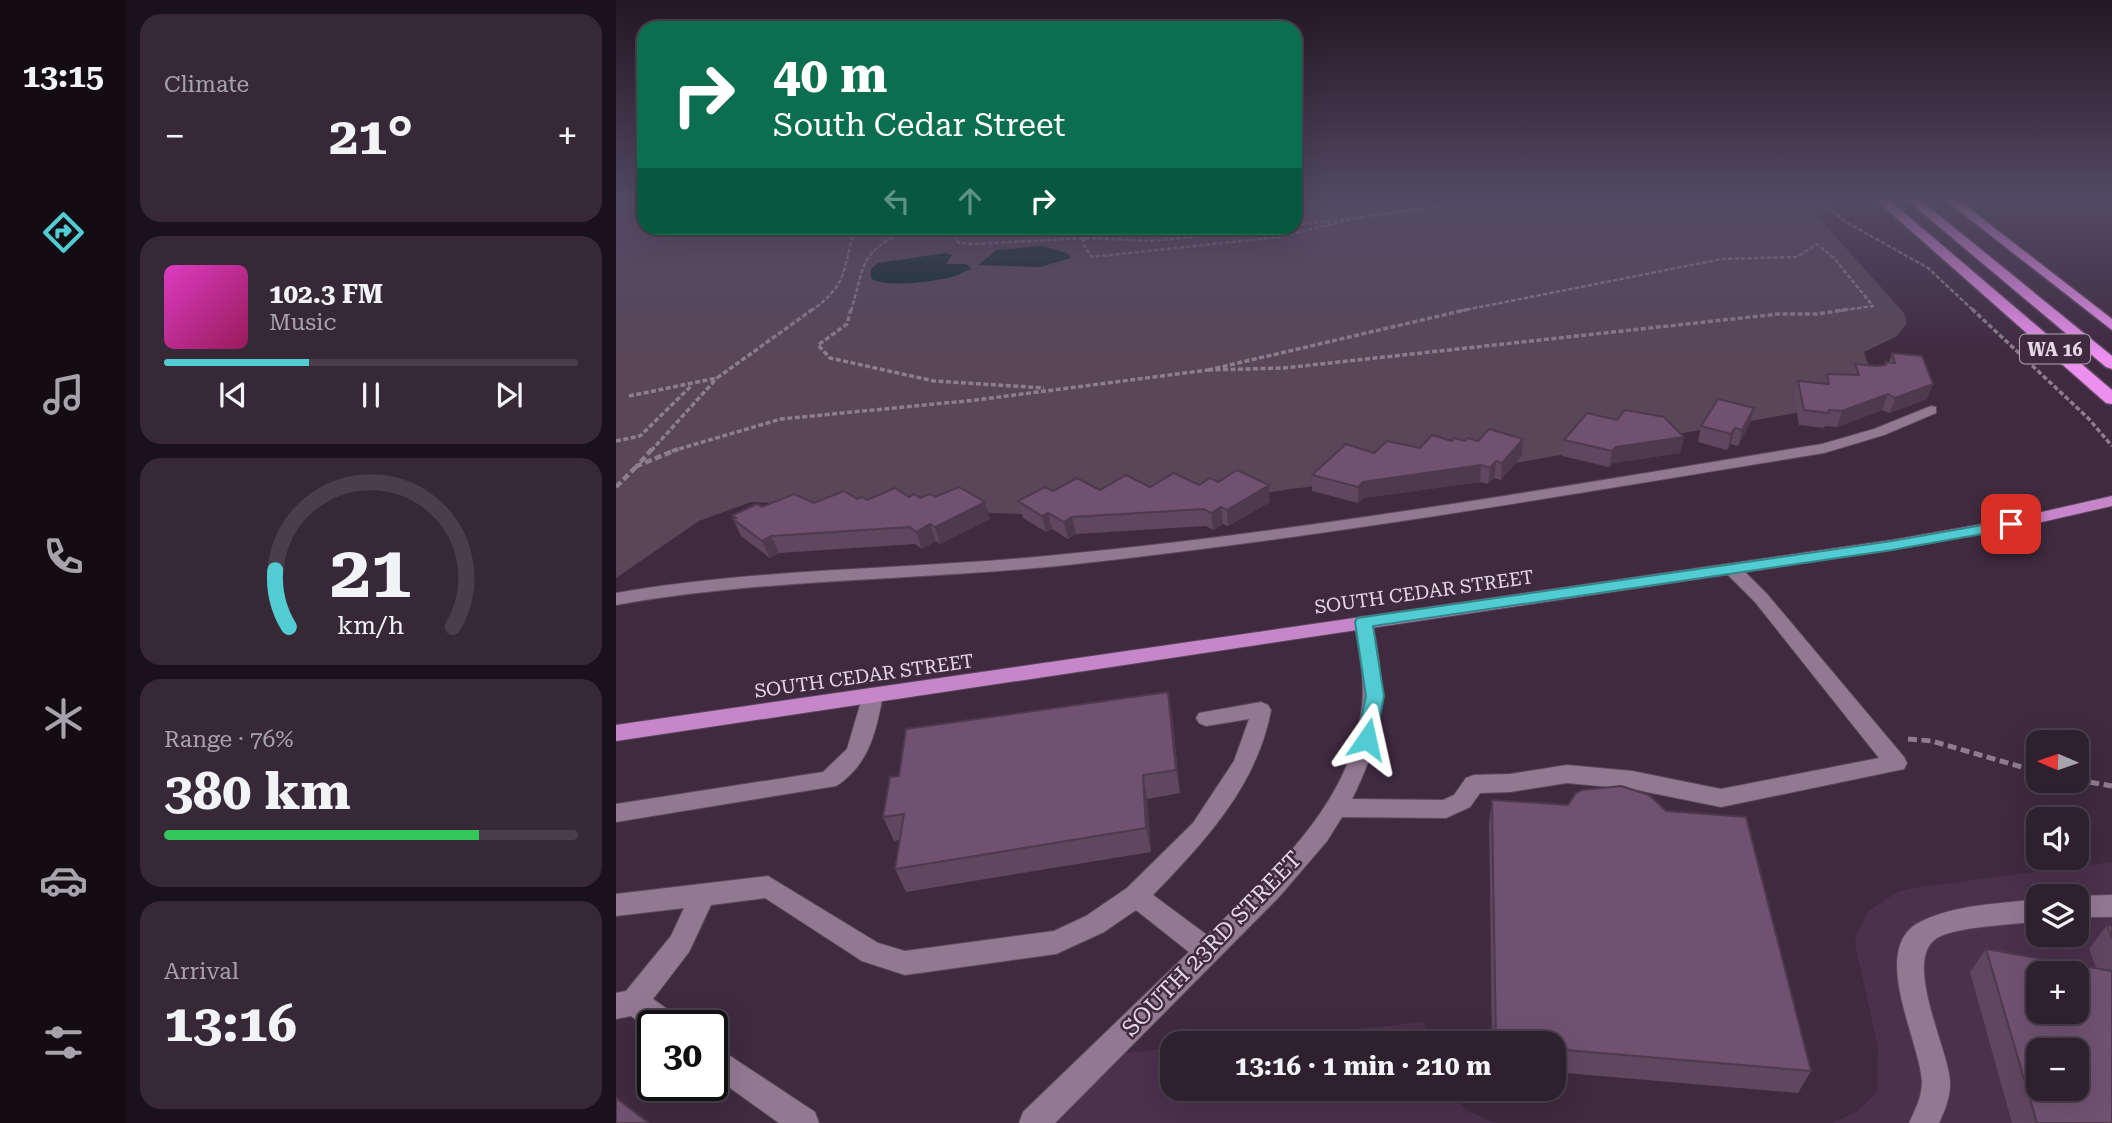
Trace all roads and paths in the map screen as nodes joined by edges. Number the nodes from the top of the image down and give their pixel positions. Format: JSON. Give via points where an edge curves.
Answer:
{"nodes":[{"id":1,"x":848,"y":251,"type":"edge"},
{"id":2,"x":871,"y":251,"type":"edge"},
{"id":3,"x":1088,"y":251,"type":"edge"},
{"id":4,"x":1154,"y":251,"type":"edge"},
{"id":5,"x":1806,"y":251,"type":"edge"},
{"id":6,"x":1826,"y":251,"type":"edge"},
{"id":7,"x":1898,"y":251,"type":"edge"},
{"id":8,"x":1942,"y":251,"type":"edge"},
{"id":9,"x":1976,"y":251,"type":"edge"},
{"id":10,"x":2017,"y":251,"type":"edge"},
{"id":11,"x":2112,"y":326,"type":"edge"},
{"id":12,"x":2112,"y":364,"type":"edge"},
{"id":13,"x":1208,"y":370,"type":"junction"},
{"id":14,"x":717,"y":377,"type":"junction"},
{"id":15,"x":692,"y":385,"type":"junction"},
{"id":16,"x":1058,"y":389,"type":"junction"},
{"id":17,"x":629,"y":396,"type":"dead end"},
{"id":18,"x":2112,"y":399,"type":"edge"},
{"id":19,"x":1931,"y":410,"type":"dead end"},
{"id":20,"x":616,"y":441,"type":"edge"},
{"id":21,"x":2112,"y":446,"type":"edge"},
{"id":22,"x":637,"y":466,"type":"junction"},
{"id":23,"x":616,"y":487,"type":"edge"},
{"id":24,"x":2112,"y":501,"type":"edge"},
{"id":25,"x":1732,"y":569,"type":"junction"},
{"id":26,"x":616,"y":599,"type":"edge"},
{"id":27,"x":1363,"y":622,"type":"junction"},
{"id":28,"x":873,"y":695,"type":"junction"},
{"id":29,"x":1206,"y":718,"type":"dead end"},
{"id":30,"x":616,"y":733,"type":"edge"},
{"id":31,"x":1878,"y":739,"type":"junction"},
{"id":32,"x":2026,"y":768,"type":"edge"},
{"id":33,"x":2090,"y":782,"type":"edge"},
{"id":34,"x":2112,"y":786,"type":"edge"},
{"id":35,"x":1336,"y":808,"type":"junction"},
{"id":36,"x":616,"y":813,"type":"edge"},
{"id":37,"x":703,"y":895,"type":"junction"},
{"id":38,"x":1136,"y":896,"type":"junction"},
{"id":39,"x":616,"y":905,"type":"edge"},
{"id":40,"x":2089,"y":906,"type":"edge"},
{"id":41,"x":2112,"y":906,"type":"edge"},
{"id":42,"x":2026,"y":912,"type":"edge"},
{"id":43,"x":1208,"y":951,"type":"junction"},
{"id":44,"x":625,"y":1004,"type":"edge"},
{"id":45,"x":728,"y":1069,"type":"edge"},
{"id":46,"x":804,"y":1123,"type":"edge"},
{"id":47,"x":1034,"y":1123,"type":"edge"},
{"id":48,"x":1924,"y":1123,"type":"edge"}],
"edges":[{"from":1,"to":14,"type":"path","via":[[840,288]]},
{"from":2,"to":16,"type":"path","via":[[846,324],[818,345],[830,358],[859,361],[923,380]]},
{"from":3,"to":4,"type":"path","via":[[1092,257]]},
{"from":5,"to":13,"type":"path","via":[[1797,257],[1723,259],[1430,317]]},
{"from":6,"to":13,"type":"path","via":[[1873,306],[1284,368]]},
{"from":7,"to":21,"type":"path","via":[[1928,268]]},
{"from":8,"to":18,"type":"highway","number":"WA 16"},
{"from":9,"to":12,"type":"highway"},
{"from":10,"to":11,"type":"highway","number":"WA 16"},
{"from":13,"to":16,"type":"path"},
{"from":14,"to":15,"type":"path"},
{"from":14,"to":22,"type":"path"},
{"from":15,"to":17,"type":"path"},
{"from":15,"to":20,"type":"path","via":[[640,436]]},
{"from":16,"to":22,"type":"path","via":[[781,419],[665,453]]},
{"from":19,"to":26,"type":"street","via":[[1824,448],[1446,510],[1065,560],[691,586]]},
{"from":22,"to":23,"type":"path"},
{"from":24,"to":25,"type":"main road","name":"SOUTH CEDAR STREET","via":[[1905,543]]},
{"from":25,"to":27,"type":"main road","name":"SOUTH CEDAR STREET"},
{"from":25,"to":31,"type":"street"},
{"from":27,"to":28,"type":"main road","name":"SOUTH CEDAR STREET"},
{"from":27,"to":35,"type":"street","name":"SOUTH 23RD STREET","via":[[1374,674],[1374,706],[1359,762]]},
{"from":28,"to":30,"type":"main road","name":"SOUTH CEDAR STREET"},
{"from":28,"to":36,"type":"street","via":[[859,752],[828,780]]},
{"from":29,"to":38,"type":"street","via":[[1261,710],[1244,764],[1218,807]]},
{"from":31,"to":32,"type":"path","via":[[1932,741]]},
{"from":31,"to":35,"type":"street","via":[[1896,763],[1721,798],[1632,780],[1567,774],[1474,784],[1462,801],[1440,810]]},
{"from":33,"to":34,"type":"path"},
{"from":35,"to":43,"type":"street","name":"SOUTH 23RD STREET","via":[[1279,881]]},
{"from":37,"to":38,"type":"street","via":[[768,887],[871,953],[905,963],[1056,942],[1096,924]]},
{"from":37,"to":39,"type":"street"},
{"from":37,"to":44,"type":"street","via":[[680,944]]},
{"from":38,"to":43,"type":"street"},
{"from":40,"to":41,"type":"street"},
{"from":42,"to":48,"type":"street","via":[[1940,925],[1924,932],[1916,946],[1912,985],[1936,1082]]},
{"from":43,"to":47,"type":"street","name":"SOUTH 23RD STREET"},
{"from":45,"to":46,"type":"street"}]}
